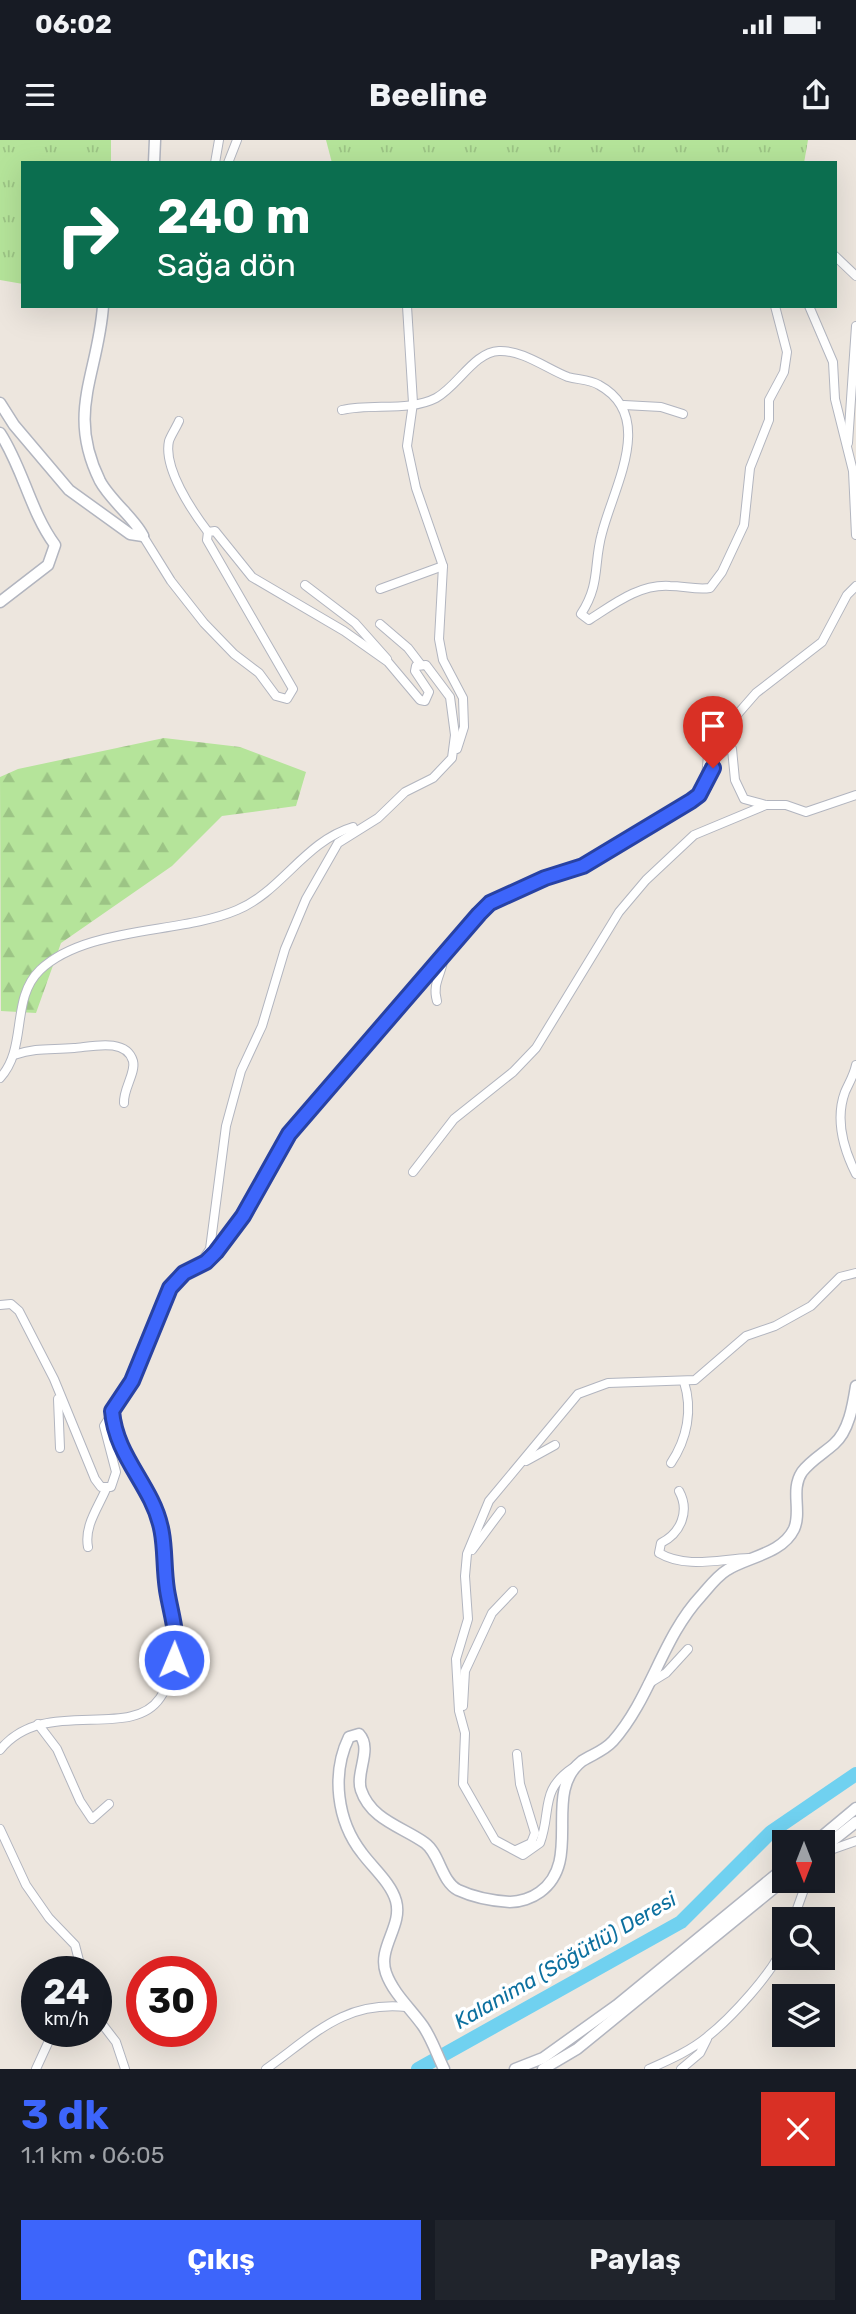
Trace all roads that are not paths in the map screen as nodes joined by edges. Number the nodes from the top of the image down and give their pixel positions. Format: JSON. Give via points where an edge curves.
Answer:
{"nodes":[{"id":1,"x":155,"y":140,"type":"edge"},
{"id":2,"x":219,"y":140,"type":"edge"},
{"id":3,"x":237,"y":140,"type":"edge"},
{"id":4,"x":154,"y":161,"type":"edge"},
{"id":5,"x":215,"y":161,"type":"edge"},
{"id":6,"x":229,"y":161,"type":"edge"},
{"id":7,"x":837,"y":258,"type":"edge"},
{"id":8,"x":856,"y":276,"type":"edge"},
{"id":9,"x":103,"y":308,"type":"edge"},
{"id":10,"x":407,"y":308,"type":"edge"},
{"id":11,"x":776,"y":308,"type":"edge"},
{"id":12,"x":810,"y":308,"type":"edge"},
{"id":13,"x":856,"y":326,"type":"edge"},
{"id":14,"x":0,"y":402,"type":"edge"},
{"id":15,"x":413,"y":403,"type":"junction"},
{"id":16,"x":624,"y":405,"type":"junction"},
{"id":17,"x":342,"y":410,"type":"dead end"},
{"id":18,"x":683,"y":414,"type":"dead end"},
{"id":19,"x":179,"y":421,"type":"dead end"},
{"id":20,"x":0,"y":433,"type":"edge"},
{"id":21,"x":848,"y":450,"type":"junction"},
{"id":22,"x":208,"y":532,"type":"junction"},
{"id":23,"x":856,"y":535,"type":"edge"},
{"id":24,"x":143,"y":536,"type":"junction"},
{"id":25,"x":443,"y":566,"type":"junction"},
{"id":26,"x":305,"y":585,"type":"dead end"},
{"id":27,"x":856,"y":586,"type":"edge"},
{"id":28,"x":380,"y":589,"type":"dead end"},
{"id":29,"x":0,"y":601,"type":"edge"},
{"id":30,"x":380,"y":624,"type":"dead end"},
{"id":31,"x":388,"y":662,"type":"junction"},
{"id":32,"x":421,"y":665,"type":"junction"},
{"id":33,"x":452,"y":758,"type":"junction"},
{"id":34,"x":705,"y":787,"type":"junction"},
{"id":35,"x":856,"y":795,"type":"edge"},
{"id":36,"x":766,"y":805,"type":"junction"},
{"id":37,"x":369,"y":823,"type":"junction"},
{"id":38,"x":444,"y":952,"type":"junction"},
{"id":39,"x":437,"y":1001,"type":"dead end"},
{"id":40,"x":14,"y":1055,"type":"junction"},
{"id":41,"x":856,"y":1065,"type":"edge"},
{"id":42,"x":0,"y":1078,"type":"edge"},
{"id":43,"x":124,"y":1103,"type":"dead end"},
{"id":44,"x":413,"y":1172,"type":"dead end"},
{"id":45,"x":856,"y":1174,"type":"edge"},
{"id":46,"x":197,"y":1266,"type":"junction"},
{"id":47,"x":856,"y":1273,"type":"edge"},
{"id":48,"x":0,"y":1305,"type":"edge"},
{"id":49,"x":684,"y":1382,"type":"junction"},
{"id":50,"x":56,"y":1385,"type":"junction"},
{"id":51,"x":856,"y":1386,"type":"edge"},
{"id":52,"x":855,"y":1399,"type":"edge"},
{"id":53,"x":112,"y":1411,"type":"junction"},
{"id":54,"x":555,"y":1445,"type":"dead end"},
{"id":55,"x":60,"y":1448,"type":"dead end"},
{"id":56,"x":526,"y":1461,"type":"junction"},
{"id":57,"x":671,"y":1463,"type":"dead end"},
{"id":58,"x":106,"y":1489,"type":"junction"},
{"id":59,"x":679,"y":1491,"type":"dead end"},
{"id":60,"x":501,"y":1511,"type":"dead end"},
{"id":61,"x":88,"y":1547,"type":"dead end"},
{"id":62,"x":467,"y":1554,"type":"junction"},
{"id":63,"x":757,"y":1558,"type":"junction"},
{"id":64,"x":513,"y":1591,"type":"dead end"},
{"id":65,"x":688,"y":1648,"type":"dead end"},
{"id":66,"x":648,"y":1684,"type":"junction"},
{"id":67,"x":463,"y":1723,"type":"junction"},
{"id":68,"x":38,"y":1724,"type":"junction"},
{"id":69,"x":0,"y":1750,"type":"edge"},
{"id":70,"x":517,"y":1754,"type":"dead end"},
{"id":71,"x":582,"y":1762,"type":"junction"},
{"id":72,"x":109,"y":1804,"type":"dead end"},
{"id":73,"x":856,"y":1808,"type":"edge"},
{"id":74,"x":856,"y":1822,"type":"edge"},
{"id":75,"x":0,"y":1829,"type":"edge"},
{"id":76,"x":830,"y":1830,"type":"edge"},
{"id":77,"x":835,"y":1840,"type":"edge"},
{"id":78,"x":856,"y":1841,"type":"edge"},
{"id":79,"x":835,"y":1847,"type":"edge"},
{"id":80,"x":513,"y":1851,"type":"junction"},
{"id":81,"x":772,"y":1878,"type":"edge"},
{"id":82,"x":772,"y":1890,"type":"edge"},
{"id":83,"x":78,"y":1956,"type":"edge"},
{"id":84,"x":772,"y":1970,"type":"edge"},
{"id":85,"x":406,"y":2007,"type":"junction"},
{"id":86,"x":112,"y":2037,"type":"edge"},
{"id":87,"x":708,"y":2037,"type":"junction"},
{"id":88,"x":46,"y":2047,"type":"edge"},
{"id":89,"x":36,"y":2069,"type":"edge"},
{"id":90,"x":125,"y":2069,"type":"edge"},
{"id":91,"x":266,"y":2069,"type":"edge"},
{"id":92,"x":444,"y":2069,"type":"edge"},
{"id":93,"x":515,"y":2069,"type":"edge"},
{"id":94,"x":543,"y":2069,"type":"edge"},
{"id":95,"x":649,"y":2069,"type":"edge"},
{"id":96,"x":681,"y":2069,"type":"edge"}],
"edges":[{"from":1,"to":4,"type":"street"},
{"from":2,"to":5,"type":"street"},
{"from":3,"to":6,"type":"street"},
{"from":7,"to":8,"type":"street"},
{"from":9,"to":24,"type":"street","via":[[87,391],[84,436],[101,482]]},
{"from":10,"to":15,"type":"street"},
{"from":11,"to":16,"type":"street","via":[[787,352],[784,372],[769,400],[769,421],[750,468],[744,525],[722,572],[710,588],[648,588],[589,620],[581,614],[596,586],[601,536],[629,437]]},
{"from":12,"to":21,"type":"street","via":[[833,362],[833,388]]},
{"from":13,"to":21,"type":"street"},
{"from":14,"to":24,"type":"street","via":[[69,490],[130,534]]},
{"from":15,"to":16,"type":"street","via":[[435,399],[481,358],[501,351],[599,385]]},
{"from":15,"to":17,"type":"street"},
{"from":15,"to":25,"type":"street","via":[[409,457]]},
{"from":16,"to":18,"type":"street","via":[[661,407]]},
{"from":19,"to":22,"type":"street","via":[[169,439],[168,460]]},
{"from":20,"to":29,"type":"street","via":[[55,545],[48,565]]},
{"from":21,"to":23,"type":"street"},
{"from":22,"to":24,"type":"street","via":[[207,540],[293,689],[287,699],[276,696],[259,673],[204,623]]},
{"from":22,"to":31,"type":"street","via":[[215,531],[261,583]]},
{"from":25,"to":28,"type":"street"},
{"from":25,"to":33,"type":"street","via":[[440,649],[463,698],[464,727]]},
{"from":26,"to":31,"type":"street","via":[[355,623]]},
{"from":27,"to":34,"type":"street","via":[[846,595],[822,642],[756,693],[722,732],[708,756]]},
{"from":30,"to":32,"type":"street"},
{"from":31,"to":32,"type":"street","via":[[425,701],[429,692],[415,671]]},
{"from":32,"to":33,"type":"street","via":[[430,668],[450,697],[455,735]]},
{"from":33,"to":37,"type":"street","via":[[433,778],[405,792]]},
{"from":34,"to":36,"type":"street","via":[[716,758],[732,749],[738,790],[744,799]]},
{"from":34,"to":38,"type":"street","via":[[691,801],[583,866],[490,903]]},
{"from":35,"to":36,"type":"street","via":[[806,812]]},
{"from":36,"to":44,"type":"street","via":[[694,835],[646,880],[619,912],[536,1048],[454,1119]]},
{"from":37,"to":40,"type":"street","via":[[329,838],[265,893],[236,911],[128,933],[52,961],[25,993]]},
{"from":37,"to":46,"type":"street","via":[[338,843],[286,944],[262,1026],[241,1071],[226,1126],[209,1249]]},
{"from":38,"to":39,"type":"street","via":[[434,991]]},
{"from":38,"to":46,"type":"street","via":[[289,1134],[243,1216],[216,1252]]},
{"from":40,"to":42,"type":"street"},
{"from":40,"to":43,"type":"street","via":[[38,1047],[108,1045],[123,1050],[134,1067]]},
{"from":41,"to":45,"type":"street","via":[[845,1093],[842,1130]]},
{"from":46,"to":53,"type":"street","via":[[180,1276],[167,1292],[132,1381]]},
{"from":47,"to":49,"type":"street","via":[[840,1277],[811,1306],[746,1336],[704,1375]]},
{"from":48,"to":50,"type":"street","via":[[11,1304],[19,1311]]},
{"from":49,"to":56,"type":"street","via":[[608,1383],[578,1394]]},
{"from":49,"to":57,"type":"street","via":[[687,1425]]},
{"from":50,"to":55,"type":"street"},
{"from":50,"to":58,"type":"street","via":[[93,1475]]},
{"from":51,"to":52,"type":"street"},
{"from":52,"to":63,"type":"street","via":[[844,1434],[802,1472],[794,1529]]},
{"from":53,"to":58,"type":"street","via":[[103,1431],[116,1478]]},
{"from":53,"to":68,"type":"street","via":[[126,1458],[151,1500],[165,1538],[167,1591],[177,1632],[172,1671],[162,1696],[146,1711],[126,1718]]},
{"from":54,"to":56,"type":"street"},
{"from":56,"to":62,"type":"street","via":[[489,1501]]},
{"from":58,"to":61,"type":"street","via":[[89,1527]]},
{"from":59,"to":63,"type":"street","via":[[685,1501],[681,1522],[670,1539],[661,1543],[659,1553],[690,1563]]},
{"from":60,"to":62,"type":"street"},
{"from":62,"to":67,"type":"street","via":[[468,1619],[455,1669]]},
{"from":63,"to":66,"type":"street","via":[[726,1570],[693,1605]]},
{"from":64,"to":67,"type":"street","via":[[492,1614],[465,1671]]},
{"from":65,"to":66,"type":"street"},
{"from":66,"to":71,"type":"street","via":[[612,1741]]},
{"from":67,"to":80,"type":"street","via":[[463,1784],[495,1840]]},
{"from":68,"to":69,"type":"street"},
{"from":68,"to":72,"type":"street","via":[[57,1749],[92,1819]]},
{"from":70,"to":80,"type":"street","via":[[520,1784],[535,1833],[531,1843]]},
{"from":71,"to":80,"type":"street","via":[[561,1776],[549,1793],[540,1843],[523,1855]]},
{"from":71,"to":85,"type":"street","via":[[568,1784],[557,1871],[535,1896],[512,1902],[450,1884],[425,1843],[373,1809],[359,1782],[362,1738],[359,1734],[349,1737],[338,1798],[349,1832],[396,1899],[397,1920],[384,1960],[386,1973]]},
{"from":73,"to":76,"type":"street"},
{"from":74,"to":77,"type":"street"},
{"from":75,"to":83,"type":"street","via":[[26,1885],[75,1945]]},
{"from":78,"to":79,"type":"street"},
{"from":81,"to":93,"type":"street","via":[[617,2005],[543,2058]]},
{"from":82,"to":94,"type":"street","via":[[577,2049]]},
{"from":84,"to":87,"type":"street"},
{"from":85,"to":91,"type":"street","via":[[376,2006],[347,2013]]},
{"from":85,"to":92,"type":"street","via":[[424,2027]]},
{"from":86,"to":90,"type":"street"},
{"from":87,"to":95,"type":"street"},
{"from":87,"to":96,"type":"street","via":[[700,2053]]},
{"from":88,"to":89,"type":"street"}]}
